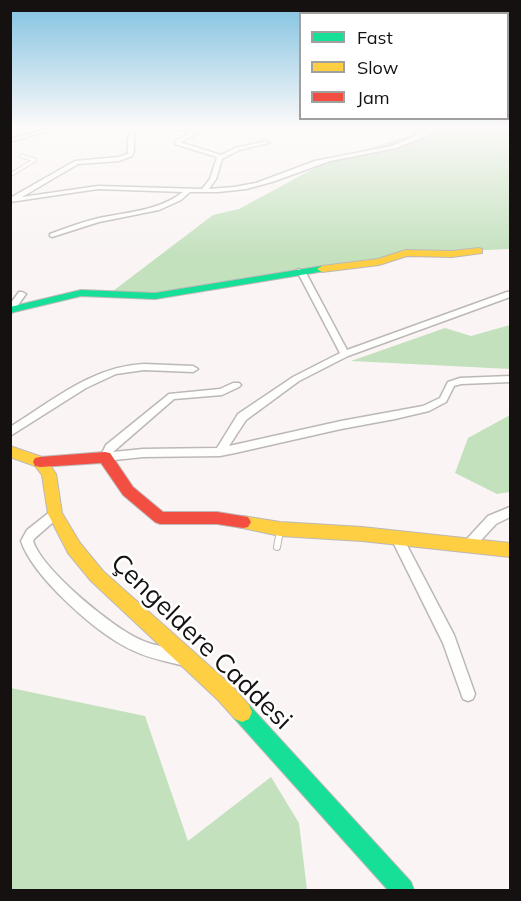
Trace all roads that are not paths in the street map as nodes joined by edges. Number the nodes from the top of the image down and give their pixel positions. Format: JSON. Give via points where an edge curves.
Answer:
{"nodes":[{"id":1,"x":63,"y":170,"type":"edge"},
{"id":2,"x":216,"y":170,"type":"edge"},
{"id":3,"x":299,"y":170,"type":"edge"},
{"id":4,"x":188,"y":191,"type":"junction"},
{"id":5,"x":204,"y":191,"type":"junction"},
{"id":6,"x":11,"y":200,"type":"edge"},
{"id":7,"x":52,"y":235,"type":"dead end"},
{"id":8,"x":479,"y":251,"type":"dead end"},
{"id":9,"x":302,"y":271,"type":"junction"},
{"id":10,"x":22,"y":294,"type":"dead end"},
{"id":11,"x":510,"y":294,"type":"edge"},
{"id":12,"x":10,"y":310,"type":"edge"},
{"id":13,"x":345,"y":354,"type":"junction"},
{"id":14,"x":193,"y":369,"type":"dead end"},
{"id":15,"x":510,"y":379,"type":"edge"},
{"id":16,"x":236,"y":385,"type":"dead end"},
{"id":17,"x":10,"y":432,"type":"edge"},
{"id":18,"x":10,"y":451,"type":"edge"},
{"id":19,"x":220,"y":452,"type":"junction"},
{"id":20,"x":105,"y":457,"type":"junction"},
{"id":21,"x":40,"y":462,"type":"junction"},
{"id":22,"x":510,"y":512,"type":"edge"},
{"id":23,"x":55,"y":514,"type":"junction"},
{"id":24,"x":280,"y":530,"type":"junction"},
{"id":25,"x":397,"y":538,"type":"junction"},
{"id":26,"x":468,"y":546,"type":"junction"},
{"id":27,"x":277,"y":548,"type":"dead end"},
{"id":28,"x":510,"y":550,"type":"edge"},
{"id":29,"x":193,"y":662,"type":"junction"},
{"id":30,"x":468,"y":694,"type":"dead end"},
{"id":31,"x":403,"y":891,"type":"edge"}],
"edges":[{"from":1,"to":6,"type":"street"},
{"from":2,"to":5,"type":"street"},
{"from":3,"to":5,"type":"street","via":[[261,184]]},
{"from":4,"to":5,"type":"street"},
{"from":4,"to":6,"type":"street","via":[[98,188]]},
{"from":4,"to":7,"type":"street","via":[[155,207]]},
{"from":8,"to":9,"type":"street","via":[[406,253],[379,262]]},
{"from":9,"to":12,"type":"street","via":[[155,296],[81,293]]},
{"from":9,"to":13,"type":"street"},
{"from":10,"to":12,"type":"street"},
{"from":11,"to":13,"type":"street"},
{"from":13,"to":19,"type":"street","via":[[296,379],[242,417]]},
{"from":14,"to":17,"type":"street","via":[[127,368],[92,381]]},
{"from":15,"to":19,"type":"street","via":[[460,381],[448,388],[443,401],[433,406]]},
{"from":16,"to":20,"type":"street","via":[[222,392],[172,396],[110,447]]},
{"from":18,"to":21,"type":"street"},
{"from":19,"to":20,"type":"street"},
{"from":20,"to":21,"type":"street"},
{"from":20,"to":24,"type":"street","via":[[129,491],[160,518],[217,518]]},
{"from":21,"to":23,"type":"street","name":"Çengeldere Caddesi","via":[[49,474]]},
{"from":22,"to":26,"type":"street","via":[[492,520]]},
{"from":23,"to":29,"type":"street","name":"Çengeldere Caddesi","via":[[74,548],[97,576]]},
{"from":23,"to":29,"type":"street","via":[[31,534],[27,541],[30,554],[83,609],[133,644]]},
{"from":24,"to":25,"type":"street"},
{"from":24,"to":27,"type":"lane"},
{"from":25,"to":26,"type":"street"},
{"from":25,"to":30,"type":"street","via":[[449,640]]},
{"from":26,"to":28,"type":"street"},
{"from":29,"to":31,"type":"street","name":"Çengeldere Caddesi"}]}
